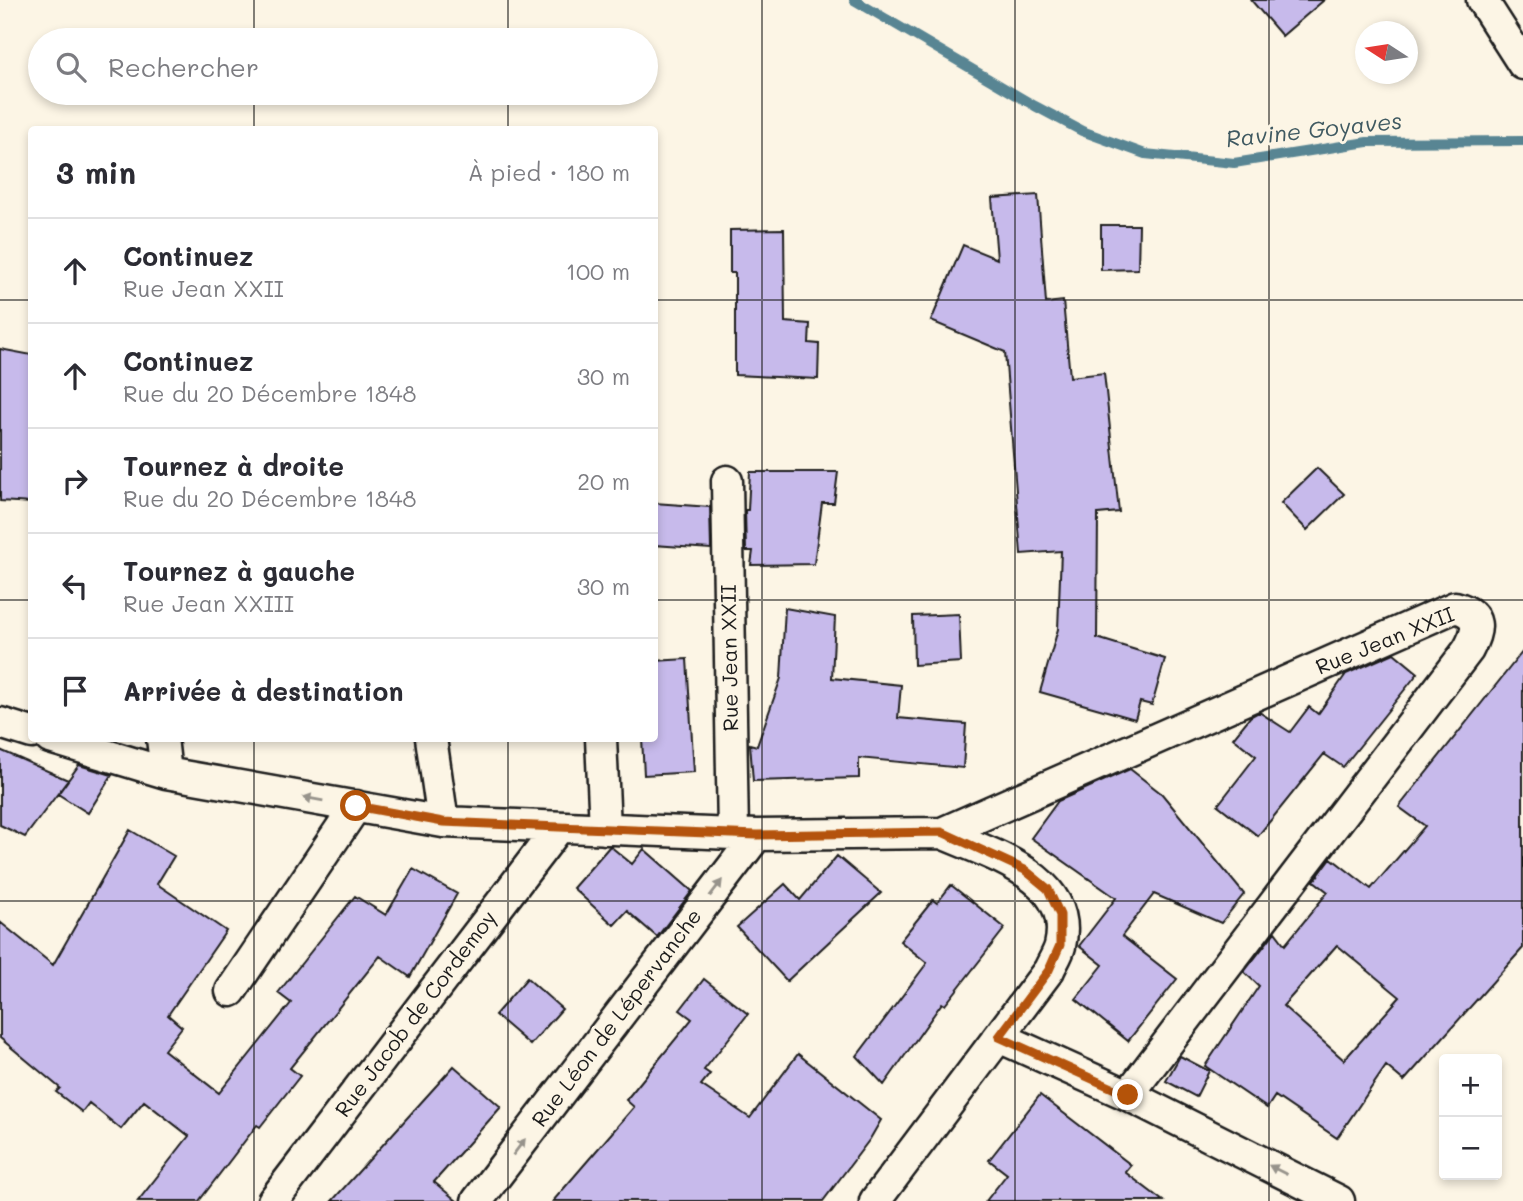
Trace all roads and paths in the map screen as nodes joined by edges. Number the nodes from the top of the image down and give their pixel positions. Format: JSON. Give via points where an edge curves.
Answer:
{"nodes":[{"id":1,"x":1482,"y":0,"type":"edge"},
{"id":2,"x":1523,"y":64,"type":"edge"},
{"id":3,"x":727,"y":481,"type":"dead end"},
{"id":4,"x":0,"y":723,"type":"edge"},
{"id":5,"x":28,"y":732,"type":"edge"},
{"id":6,"x":63,"y":742,"type":"edge"},
{"id":7,"x":162,"y":742,"type":"edge"},
{"id":8,"x":432,"y":742,"type":"edge"},
{"id":9,"x":601,"y":742,"type":"edge"},
{"id":10,"x":166,"y":773,"type":"junction"},
{"id":11,"x":356,"y":806,"type":"junction"},
{"id":12,"x":443,"y":822,"type":"junction"},
{"id":13,"x":559,"y":827,"type":"junction"},
{"id":14,"x":605,"y":829,"type":"junction"},
{"id":15,"x":942,"y":832,"type":"junction"},
{"id":16,"x":745,"y":835,"type":"junction"},
{"id":17,"x":231,"y":991,"type":"dead end"},
{"id":18,"x":999,"y":1037,"type":"junction"},
{"id":19,"x":1128,"y":1095,"type":"junction"},
{"id":20,"x":1326,"y":1198,"type":"edge"},
{"id":21,"x":273,"y":1201,"type":"edge"},
{"id":22,"x":477,"y":1201,"type":"edge"},
{"id":23,"x":875,"y":1201,"type":"edge"}],
"edges":[{"from":1,"to":2,"type":"street"},
{"from":3,"to":16,"type":"street","name":"Rue Jean XXII"},
{"from":4,"to":5,"type":"street"},
{"from":6,"to":10,"type":"street","name":"Rue Jean XXII"},
{"from":7,"to":10,"type":"street"},
{"from":8,"to":12,"type":"street"},
{"from":9,"to":14,"type":"street"},
{"from":11,"to":10,"type":"street","name":"Rue Jean XXII","one_way":true},
{"from":11,"to":12,"type":"street","name":"Rue Jean XXII"},
{"from":11,"to":17,"type":"street"},
{"from":12,"to":13,"type":"street","name":"Rue Jean XXII"},
{"from":13,"to":14,"type":"street","name":"Rue Jean XXII"},
{"from":13,"to":21,"type":"street","name":"Rue Jacob de Cordemoy"},
{"from":14,"to":16,"type":"street","name":"Rue Jean XXII"},
{"from":15,"to":16,"type":"street","name":"Rue Jean XXII"},
{"from":15,"to":18,"type":"street","via":[[1025,870],[1048,889],[1060,915],[1060,945],[1049,970]]},
{"from":15,"to":19,"type":"street","name":"Rue Jean XXII","via":[[1455,607],[1476,620],[1476,635],[1468,650]]},
{"from":22,"to":16,"type":"street","name":"Rue Léon de Lépervanche","one_way":true},
{"from":18,"to":19,"type":"street"},
{"from":18,"to":23,"type":"street"},
{"from":20,"to":19,"type":"street","one_way":true}]}
